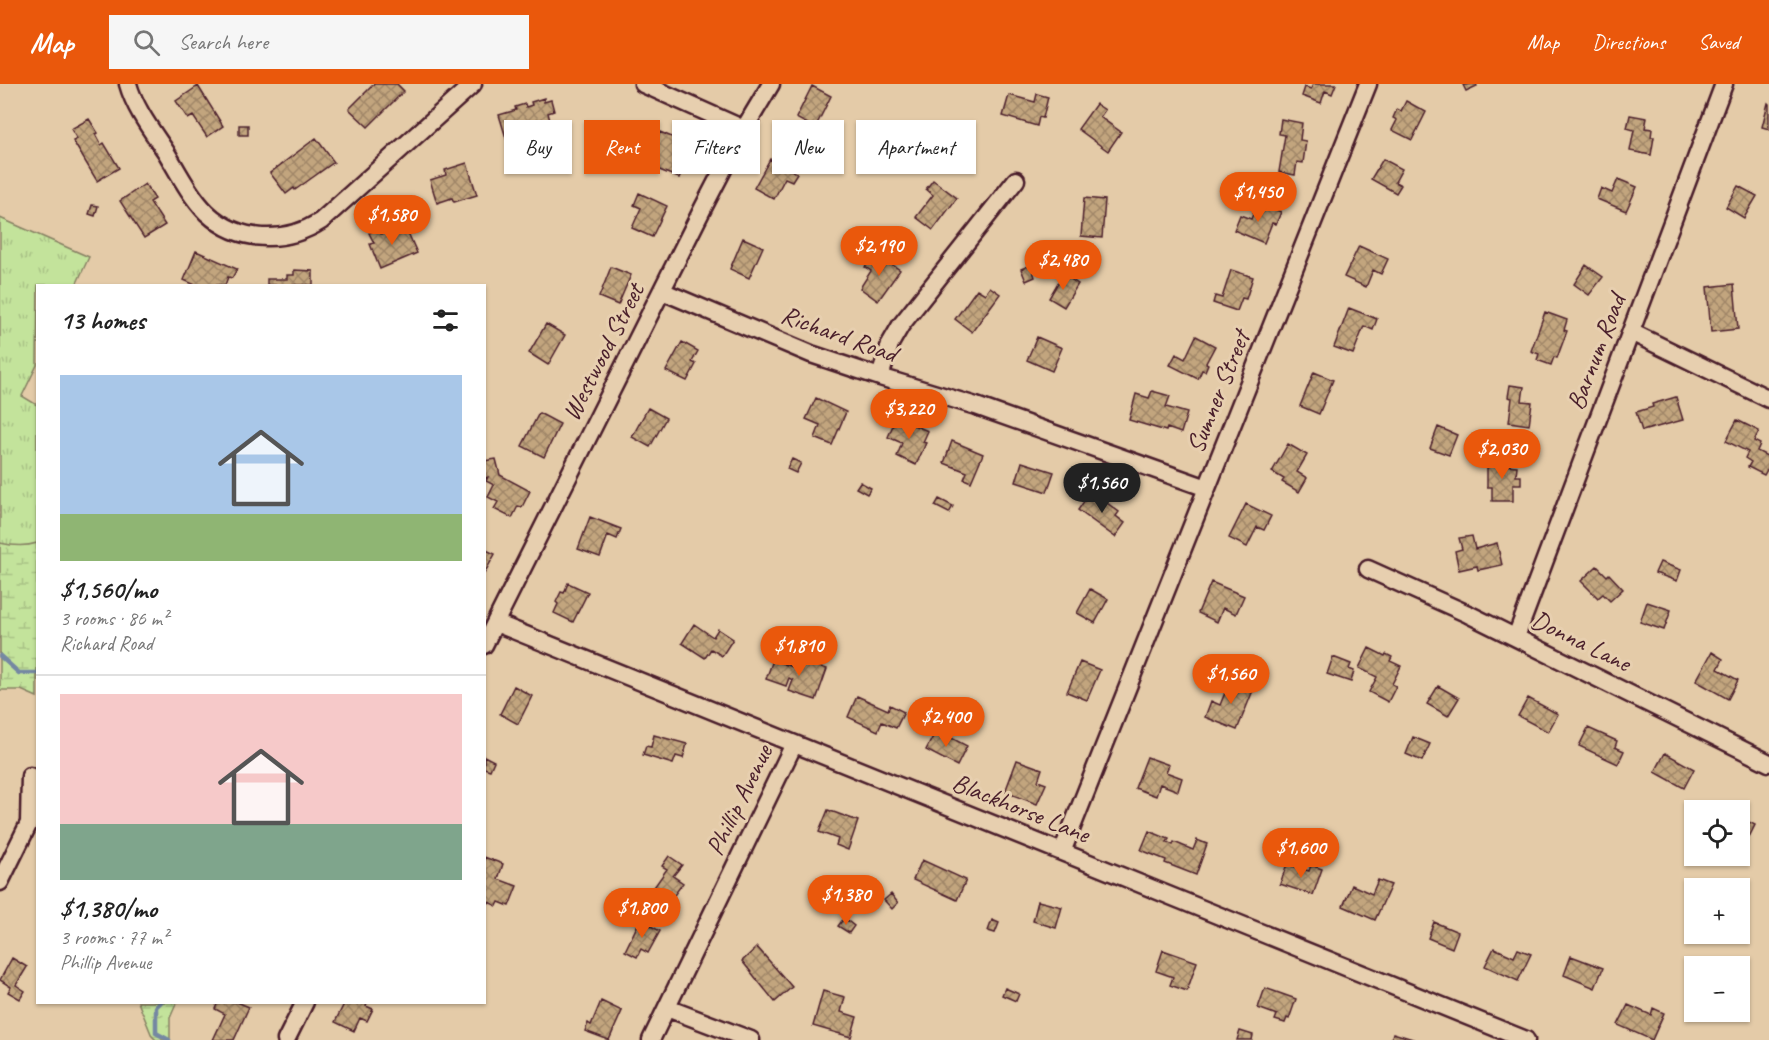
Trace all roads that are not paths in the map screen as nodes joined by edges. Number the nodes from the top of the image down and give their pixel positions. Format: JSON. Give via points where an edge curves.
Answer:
{"nodes":[{"id":1,"x":128,"y":84,"type":"edge"},
{"id":2,"x":473,"y":84,"type":"edge"},
{"id":3,"x":643,"y":84,"type":"edge"},
{"id":4,"x":771,"y":84,"type":"edge"},
{"id":5,"x":1368,"y":84,"type":"edge"},
{"id":6,"x":1724,"y":84,"type":"edge"},
{"id":7,"x":724,"y":120,"type":"edge"},
{"id":8,"x":749,"y":120,"type":"edge"},
{"id":9,"x":721,"y":174,"type":"edge"},
{"id":10,"x":1016,"y":180,"type":"dead end"},
{"id":11,"x":662,"y":291,"type":"junction"},
{"id":12,"x":1631,"y":332,"type":"junction"},
{"id":13,"x":880,"y":377,"type":"junction"},
{"id":14,"x":1769,"y":399,"type":"edge"},
{"id":15,"x":1207,"y":488,"type":"junction"},
{"id":16,"x":1368,"y":569,"type":"dead end"},
{"id":17,"x":496,"y":623,"type":"junction"},
{"id":18,"x":1516,"y":638,"type":"junction"},
{"id":19,"x":486,"y":641,"type":"edge"},
{"id":20,"x":794,"y":744,"type":"junction"},
{"id":21,"x":1769,"y":763,"type":"edge"},
{"id":22,"x":30,"y":776,"type":"dead end"},
{"id":23,"x":1062,"y":852,"type":"junction"},
{"id":24,"x":0,"y":882,"type":"edge"},
{"id":25,"x":304,"y":1004,"type":"edge"},
{"id":26,"x":667,"y":1008,"type":"junction"},
{"id":27,"x":286,"y":1040,"type":"edge"},
{"id":28,"x":651,"y":1040,"type":"edge"},
{"id":29,"x":751,"y":1040,"type":"edge"},
{"id":30,"x":1526,"y":1040,"type":"edge"}],
"edges":[{"from":1,"to":2,"type":"street","via":[[138,109],[207,212],[232,230],[273,238],[321,221]]},
{"from":3,"to":7,"type":"street"},
{"from":4,"to":8,"type":"street","name":"Westwood Street"},
{"from":5,"to":15,"type":"street","name":"Sumner Street"},
{"from":6,"to":12,"type":"street","name":"Barnum Road"},
{"from":9,"to":11,"type":"street","name":"Westwood Street"},
{"from":10,"to":13,"type":"street","via":[[898,330]]},
{"from":11,"to":13,"type":"street","name":"Richard Road","via":[[797,349]]},
{"from":11,"to":17,"type":"street","name":"Westwood Street"},
{"from":12,"to":14,"type":"street"},
{"from":12,"to":18,"type":"street","name":"Barnum Road"},
{"from":13,"to":15,"type":"street","name":"Richard Road","via":[[976,406]]},
{"from":15,"to":23,"type":"street","name":"Sumner Street"},
{"from":16,"to":18,"type":"street","name":"Donna Lane"},
{"from":17,"to":19,"type":"street","name":"Westwood Street"},
{"from":17,"to":20,"type":"street","name":"Blackhorse Lane"},
{"from":18,"to":21,"type":"street","name":"Donna Lane"},
{"from":20,"to":23,"type":"street","name":"Blackhorse Lane"},
{"from":20,"to":26,"type":"street","name":"Phillip Avenue"},
{"from":22,"to":24,"type":"street","via":[[29,823]]},
{"from":23,"to":30,"type":"street","name":"Blackhorse Lane"},
{"from":25,"to":27,"type":"street"},
{"from":26,"to":28,"type":"street","name":"Phillip Avenue"},
{"from":26,"to":29,"type":"street"}]}
